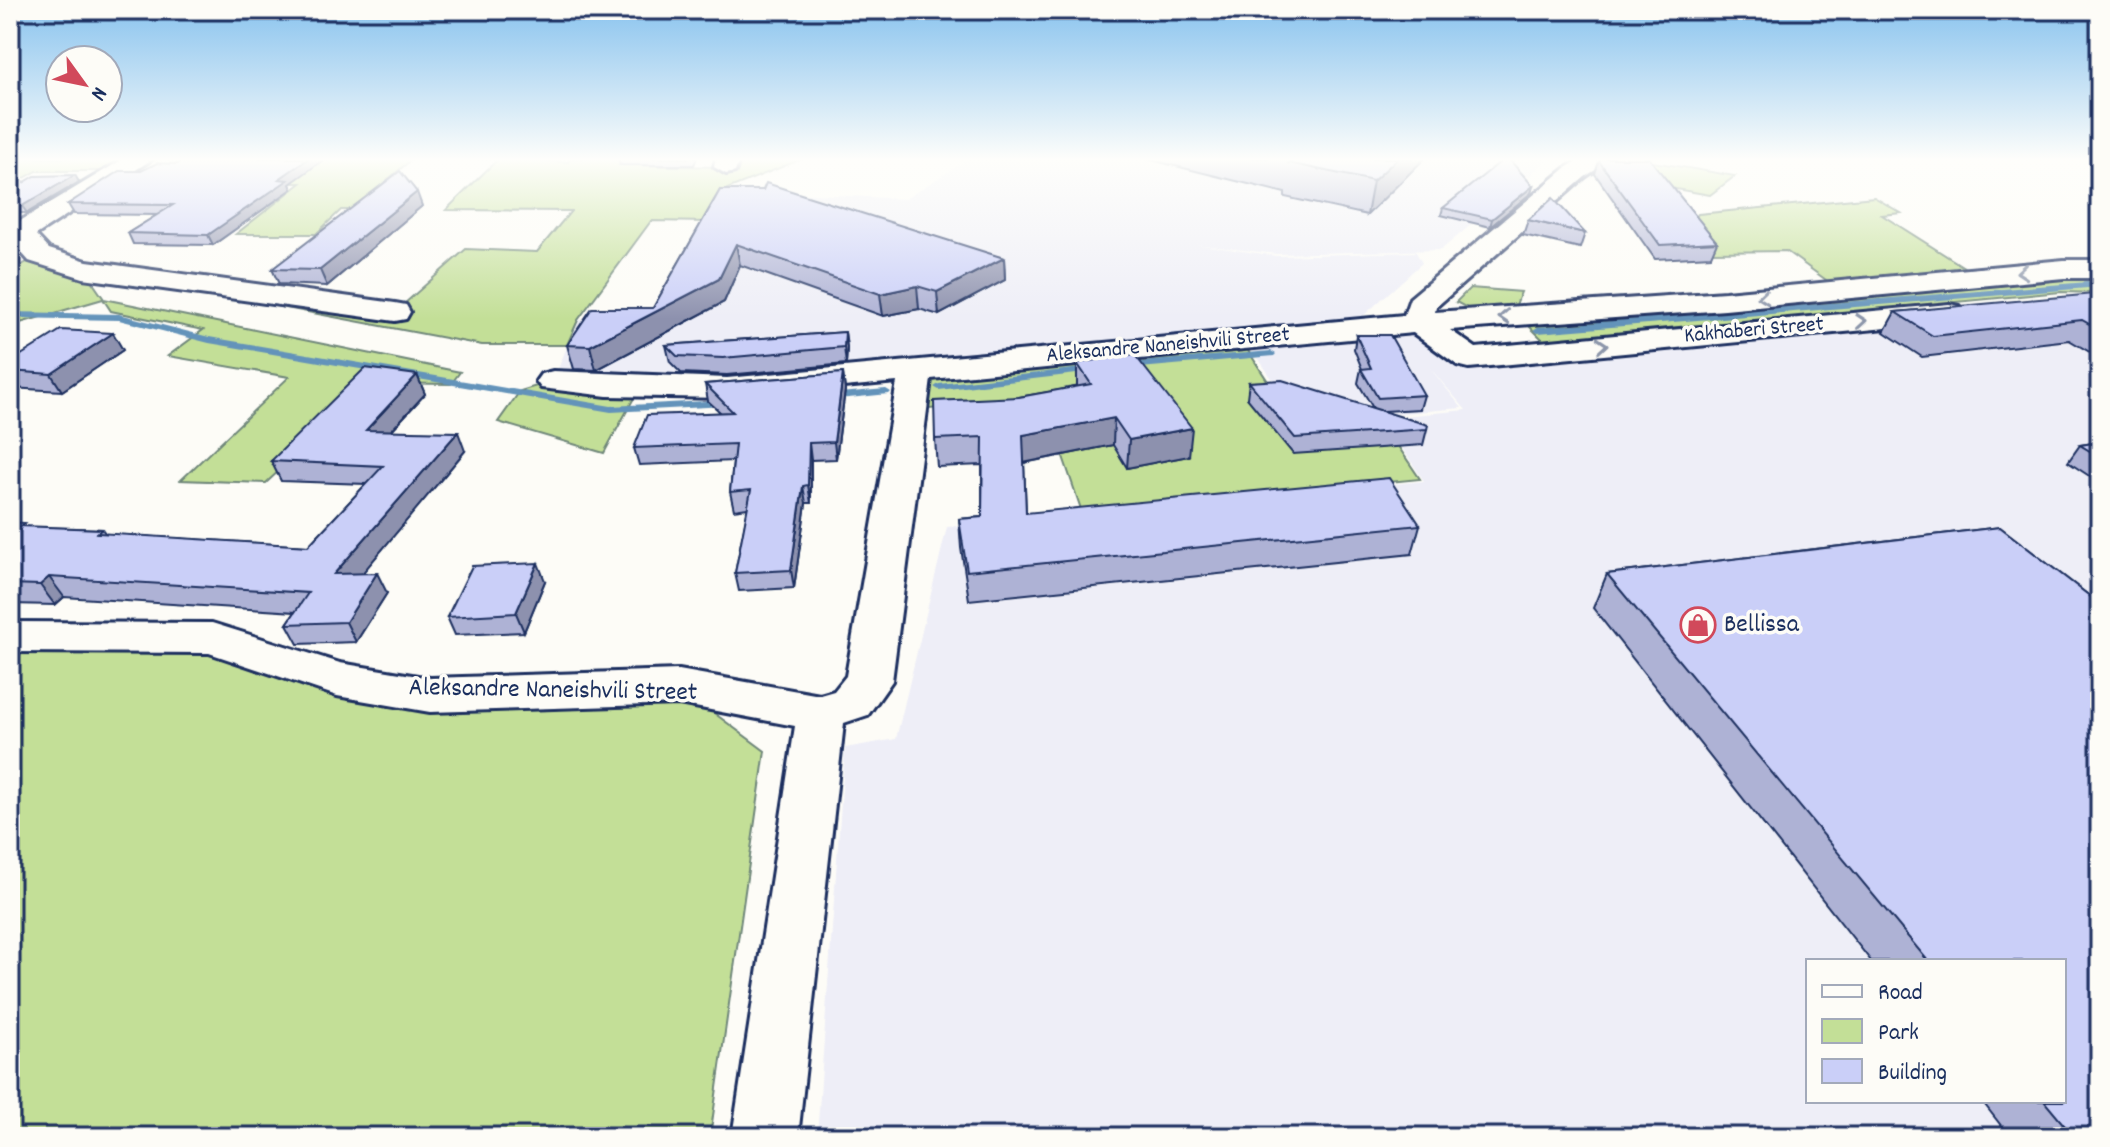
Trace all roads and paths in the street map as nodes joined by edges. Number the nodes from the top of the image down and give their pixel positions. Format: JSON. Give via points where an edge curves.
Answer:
{"nodes":[{"id":1,"x":55,"y":212,"type":"edge"},
{"id":2,"x":1530,"y":212,"type":"edge"},
{"id":3,"x":10,"y":239,"type":"edge"},
{"id":4,"x":10,"y":246,"type":"edge"},
{"id":5,"x":2100,"y":269,"type":"edge"},
{"id":6,"x":1985,"y":310,"type":"edge"},
{"id":7,"x":395,"y":312,"type":"dead end"},
{"id":8,"x":1419,"y":323,"type":"junction"},
{"id":9,"x":916,"y":368,"type":"junction"},
{"id":10,"x":553,"y":381,"type":"dead end"},
{"id":11,"x":10,"y":637,"type":"edge"},
{"id":12,"x":821,"y":713,"type":"junction"},
{"id":13,"x":765,"y":1137,"type":"edge"}],
"edges":[{"from":1,"to":3,"type":"street"},
{"from":2,"to":8,"type":"street","via":[[1421,304]]},
{"from":4,"to":7,"type":"street","via":[[27,241],[39,255],[83,269]]},
{"from":5,"to":8,"type":"street","name":"Kakhaberi Street","one_way":true},
{"from":8,"to":6,"type":"street","name":"Kakhaberi Street","one_way":true,"via":[[1469,358]]},
{"from":8,"to":9,"type":"street","name":"Aleksandre Naneishvili Street"},
{"from":9,"to":10,"type":"street","name":"Aleksandre Naneishvili Street","via":[[727,388]]},
{"from":9,"to":12,"type":"street","via":[[869,681],[851,703]]},
{"from":11,"to":12,"type":"street","name":"Aleksandre Naneishvili Street","via":[[212,638],[337,679],[430,695],[679,687]]},
{"from":12,"to":13,"type":"street"}]}
